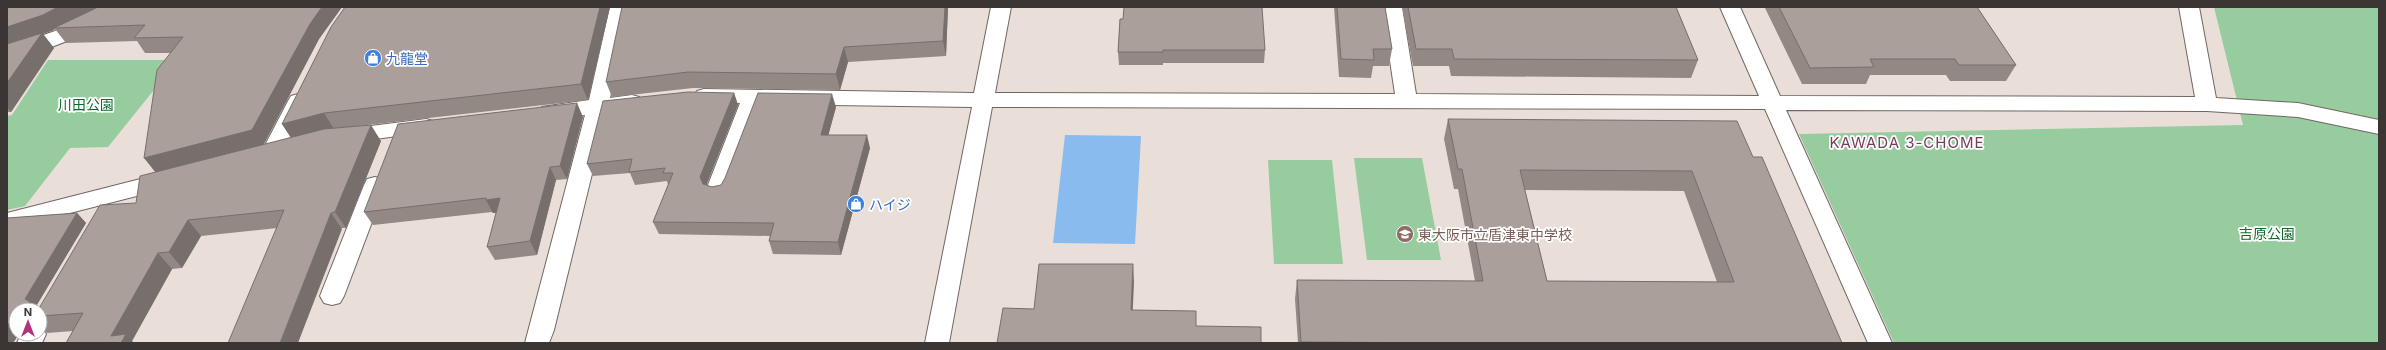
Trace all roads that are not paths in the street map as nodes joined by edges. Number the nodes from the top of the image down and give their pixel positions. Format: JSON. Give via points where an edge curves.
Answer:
{"nodes":[{"id":1,"x":114,"y":7,"type":"edge"},
{"id":2,"x":1001,"y":7,"type":"edge"},
{"id":3,"x":1392,"y":7,"type":"edge"},
{"id":4,"x":1730,"y":7,"type":"edge"},
{"id":5,"x":2190,"y":7,"type":"edge"},
{"id":6,"x":619,"y":11,"type":"edge"},
{"id":7,"x":641,"y":13,"type":"edge"},
{"id":8,"x":7,"y":55,"type":"edge"},
{"id":9,"x":308,"y":82,"type":"edge"},
{"id":10,"x":685,"y":97,"type":"edge"},
{"id":11,"x":753,"y":97,"type":"junction"},
{"id":12,"x":654,"y":100,"type":"edge"},
{"id":13,"x":983,"y":100,"type":"junction"},
{"id":14,"x":1407,"y":102,"type":"junction"},
{"id":15,"x":1774,"y":104,"type":"junction"},
{"id":16,"x":2207,"y":104,"type":"junction"},
{"id":17,"x":598,"y":106,"type":"junction"},
{"id":18,"x":528,"y":114,"type":"edge"},
{"id":19,"x":443,"y":124,"type":"edge"},
{"id":20,"x":2379,"y":127,"type":"edge"},
{"id":21,"x":397,"y":130,"type":"junction"},
{"id":22,"x":327,"y":139,"type":"edge"},
{"id":23,"x":299,"y":146,"type":"edge"},
{"id":24,"x":187,"y":175,"type":"edge"},
{"id":25,"x":717,"y":190,"type":"edge"},
{"id":26,"x":118,"y":193,"type":"junction"},
{"id":27,"x":103,"y":219,"type":"edge"},
{"id":28,"x":11,"y":225,"type":"edge"},
{"id":29,"x":332,"y":296,"type":"dead end"},
{"id":30,"x":537,"y":343,"type":"edge"},
{"id":31,"x":937,"y":343,"type":"edge"},
{"id":32,"x":1880,"y":343,"type":"edge"}],
"edges":[{"from":1,"to":8,"type":"street","via":[[57,40]]},
{"from":2,"to":13,"type":"street"},
{"from":3,"to":14,"type":"street"},
{"from":4,"to":15,"type":"street"},
{"from":5,"to":16,"type":"street"},
{"from":6,"to":7,"type":"street"},
{"from":6,"to":17,"type":"street"},
{"from":9,"to":23,"type":"street","via":[[264,155]]},
{"from":10,"to":11,"type":"street"},
{"from":11,"to":13,"type":"street"},
{"from":11,"to":25,"type":"street"},
{"from":12,"to":17,"type":"street"},
{"from":13,"to":14,"type":"street"},
{"from":13,"to":31,"type":"street"},
{"from":14,"to":15,"type":"street"},
{"from":15,"to":16,"type":"street"},
{"from":15,"to":32,"type":"street"},
{"from":16,"to":20,"type":"street","via":[[2298,110]]},
{"from":17,"to":18,"type":"street"},
{"from":17,"to":30,"type":"street"},
{"from":19,"to":21,"type":"street"},
{"from":21,"to":22,"type":"street"},
{"from":21,"to":29,"type":"street"},
{"from":24,"to":26,"type":"street"},
{"from":26,"to":27,"type":"street"},
{"from":26,"to":28,"type":"street"}]}
